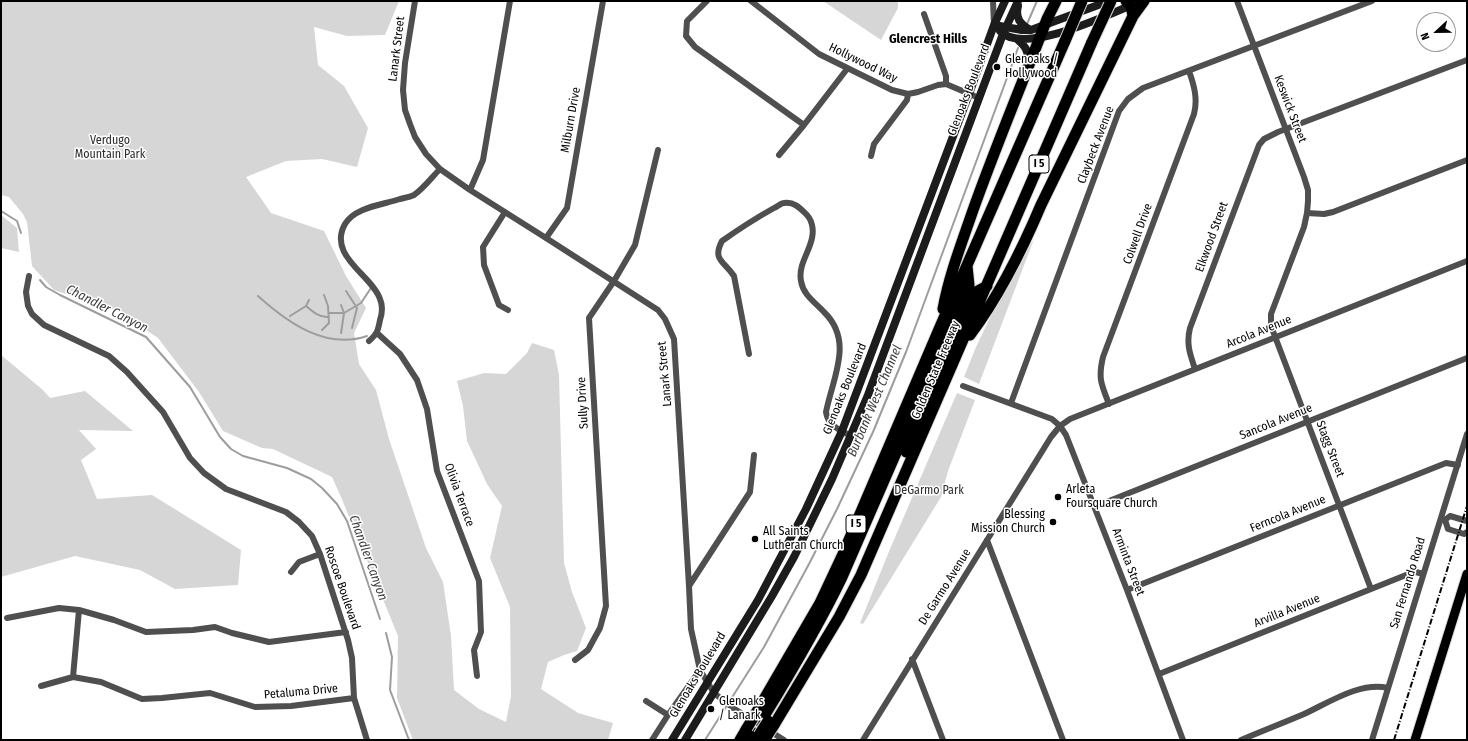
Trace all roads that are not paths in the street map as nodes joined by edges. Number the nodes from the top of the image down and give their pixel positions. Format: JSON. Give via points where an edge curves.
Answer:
{"nodes":[{"id":1,"x":415,"y":1,"type":"edge"},
{"id":2,"x":510,"y":1,"type":"edge"},
{"id":3,"x":603,"y":1,"type":"edge"},
{"id":4,"x":707,"y":1,"type":"edge"},
{"id":5,"x":751,"y":1,"type":"edge"},
{"id":6,"x":993,"y":1,"type":"edge"},
{"id":7,"x":1005,"y":1,"type":"edge"},
{"id":8,"x":1018,"y":1,"type":"edge"},
{"id":9,"x":1056,"y":1,"type":"edge"},
{"id":10,"x":1082,"y":1,"type":"edge"},
{"id":11,"x":1110,"y":1,"type":"edge"},
{"id":12,"x":1144,"y":1,"type":"edge"},
{"id":13,"x":1237,"y":1,"type":"edge"},
{"id":14,"x":1372,"y":1,"type":"edge"},
{"id":15,"x":1130,"y":8,"type":"edge"},
{"id":16,"x":924,"y":14,"type":"dead end"},
{"id":17,"x":994,"y":25,"type":"junction"},
{"id":18,"x":1045,"y":25,"type":"junction"},
{"id":19,"x":1004,"y":30,"type":"junction"},
{"id":20,"x":1031,"y":30,"type":"junction"},
{"id":21,"x":1040,"y":38,"type":"junction"},
{"id":22,"x":1017,"y":39,"type":"junction"},
{"id":23,"x":1254,"y":46,"type":"junction"},
{"id":24,"x":1467,"y":60,"type":"edge"},
{"id":25,"x":1028,"y":68,"type":"junction"},
{"id":26,"x":847,"y":69,"type":"junction"},
{"id":27,"x":1189,"y":71,"type":"junction"},
{"id":28,"x":946,"y":84,"type":"junction"},
{"id":29,"x":908,"y":94,"type":"junction"},
{"id":30,"x":969,"y":94,"type":"junction"},
{"id":31,"x":979,"y":98,"type":"junction"},
{"id":32,"x":804,"y":125,"type":"junction"},
{"id":33,"x":1286,"y":129,"type":"junction"},
{"id":34,"x":658,"y":150,"type":"dead end"},
{"id":35,"x":779,"y":155,"type":"dead end"},
{"id":36,"x":871,"y":156,"type":"dead end"},
{"id":37,"x":1467,"y":160,"type":"edge"},
{"id":38,"x":440,"y":169,"type":"junction"},
{"id":39,"x":470,"y":190,"type":"junction"},
{"id":40,"x":505,"y":212,"type":"junction"},
{"id":41,"x":925,"y":212,"type":"junction"},
{"id":42,"x":1307,"y":213,"type":"junction"},
{"id":43,"x":935,"y":215,"type":"junction"},
{"id":44,"x":1304,"y":226,"type":"joint"},
{"id":45,"x":546,"y":238,"type":"junction"},
{"id":46,"x":1467,"y":260,"type":"edge"},
{"id":47,"x":966,"y":266,"type":"junction"},
{"id":48,"x":29,"y":276,"type":"dead end"},
{"id":49,"x":614,"y":281,"type":"junction"},
{"id":50,"x":987,"y":286,"type":"junction"},
{"id":51,"x":508,"y":310,"type":"dead end"},
{"id":52,"x":940,"y":327,"type":"junction"},
{"id":53,"x":377,"y":333,"type":"junction"},
{"id":54,"x":1275,"y":336,"type":"junction"},
{"id":55,"x":369,"y":341,"type":"dead end"},
{"id":56,"x":960,"y":348,"type":"junction"},
{"id":57,"x":749,"y":354,"type":"dead end"},
{"id":58,"x":1467,"y":358,"type":"edge"},
{"id":59,"x":1195,"y":369,"type":"junction"},
{"id":60,"x":963,"y":386,"type":"dead end"},
{"id":61,"x":1011,"y":403,"type":"junction"},
{"id":62,"x":1109,"y":404,"type":"junction"},
{"id":63,"x":1307,"y":421,"type":"junction"},
{"id":64,"x":1060,"y":426,"type":"junction"},
{"id":65,"x":842,"y":432,"type":"junction"},
{"id":66,"x":1467,"y":434,"type":"edge"},
{"id":67,"x":851,"y":436,"type":"junction"},
{"id":68,"x":754,"y":455,"type":"dead end"},
{"id":69,"x":1458,"y":464,"type":"junction"},
{"id":70,"x":1340,"y":505,"type":"junction"},
{"id":71,"x":1094,"y":507,"type":"junction"},
{"id":72,"x":1442,"y":519,"type":"junction"},
{"id":73,"x":1467,"y":522,"type":"edge"},
{"id":74,"x":1467,"y":532,"type":"edge"},
{"id":75,"x":987,"y":540,"type":"junction"},
{"id":76,"x":320,"y":554,"type":"junction"},
{"id":77,"x":291,"y":572,"type":"dead end"},
{"id":78,"x":1423,"y":574,"type":"junction"},
{"id":79,"x":1467,"y":574,"type":"edge"},
{"id":80,"x":689,"y":586,"type":"junction"},
{"id":81,"x":1371,"y":588,"type":"junction"},
{"id":82,"x":1127,"y":590,"type":"junction"},
{"id":83,"x":79,"y":610,"type":"junction"},
{"id":84,"x":7,"y":618,"type":"dead end"},
{"id":85,"x":346,"y":632,"type":"junction"},
{"id":86,"x":912,"y":659,"type":"junction"},
{"id":87,"x":575,"y":660,"type":"dead end"},
{"id":88,"x":700,"y":670,"type":"junction"},
{"id":89,"x":1159,"y":674,"type":"junction"},
{"id":90,"x":477,"y":676,"type":"dead end"},
{"id":91,"x":73,"y":677,"type":"junction"},
{"id":92,"x":707,"y":683,"type":"junction"},
{"id":93,"x":41,"y":686,"type":"dead end"},
{"id":94,"x":1388,"y":688,"type":"junction"},
{"id":95,"x":717,"y":696,"type":"junction"},
{"id":96,"x":354,"y":698,"type":"junction"},
{"id":97,"x":646,"y":701,"type":"dead end"},
{"id":98,"x":668,"y":715,"type":"junction"},
{"id":99,"x":765,"y":719,"type":"junction"},
{"id":100,"x":756,"y":736,"type":"edge"},
{"id":101,"x":367,"y":740,"type":"edge"},
{"id":102,"x":652,"y":740,"type":"edge"},
{"id":103,"x":672,"y":740,"type":"edge"},
{"id":104,"x":684,"y":740,"type":"edge"},
{"id":105,"x":740,"y":740,"type":"edge"},
{"id":106,"x":784,"y":740,"type":"edge"},
{"id":107,"x":862,"y":740,"type":"edge"},
{"id":108,"x":943,"y":740,"type":"edge"},
{"id":109,"x":1063,"y":740,"type":"edge"},
{"id":110,"x":1183,"y":740,"type":"edge"},
{"id":111,"x":1241,"y":740,"type":"edge"},
{"id":112,"x":1372,"y":740,"type":"edge"},
{"id":113,"x":1415,"y":740,"type":"edge"}],
"edges":[{"from":1,"to":38,"type":"street","name":"Lanark Street","via":[[404,78],[405,110],[415,137]]},
{"from":2,"to":39,"type":"street","via":[[483,160]]},
{"from":3,"to":45,"type":"street","name":"Milburn Drive","via":[[567,208]]},
{"from":4,"to":32,"type":"street","via":[[687,21],[686,36],[695,47]]},
{"from":5,"to":26,"type":"street","name":"Hollywood Way","via":[[819,54]]},
{"from":6,"to":17,"type":"street"},
{"from":7,"to":17,"type":"main road","name":"Glenoaks Boulevard"},
{"from":8,"to":19,"type":"main road","name":"Glenoaks Boulevard"},
{"from":8,"to":20,"type":"main road","via":[[1017,18]]},
{"from":9,"to":18,"type":"highway"},
{"from":10,"to":47,"type":"highway","name":"Golden State Freeway","number":"I 5","bridge":true},
{"from":11,"to":18,"type":"main road"},
{"from":11,"to":50,"type":"highway","name":"Golden State Freeway","number":"I 5","bridge":true},
{"from":12,"to":15,"type":"highway"},
{"from":13,"to":23,"type":"street","name":"Keswick Street"},
{"from":14,"to":23,"type":"street","name":"Claybeck Avenue"},
{"from":15,"to":21,"type":"main road"},
{"from":15,"to":56,"type":"highway","via":[[1030,231],[987,313]]},
{"from":16,"to":28,"type":"street","via":[[946,76]]},
{"from":17,"to":19,"type":"main road"},
{"from":17,"to":30,"type":"main road","name":"Glenoaks Boulevard"},
{"from":18,"to":20,"type":"main road"},
{"from":18,"to":21,"type":"highway"},
{"from":19,"to":20,"type":"main road"},
{"from":19,"to":22,"type":"main road"},
{"from":19,"to":31,"type":"main road","name":"Glenoaks Boulevard"},
{"from":21,"to":22,"type":"main road"},
{"from":21,"to":25,"type":"highway"},
{"from":22,"to":25,"type":"main road","via":[[1029,54]]},
{"from":23,"to":27,"type":"street","name":"Claybeck Avenue"},
{"from":23,"to":33,"type":"street","name":"Keswick Street"},
{"from":24,"to":33,"type":"street","name":"Elkwood Street"},
{"from":25,"to":52,"type":"highway","via":[[956,258],[946,290]]},
{"from":26,"to":29,"type":"street","name":"Hollywood Way","via":[[892,90]]},
{"from":26,"to":32,"type":"street"},
{"from":27,"to":61,"type":"street","name":"Claybeck Avenue","via":[[1143,88],[1128,99],[1119,111]]},
{"from":27,"to":62,"type":"street","name":"Colwell Drive","via":[[1196,97],[1194,114],[1103,357],[1100,379]]},
{"from":28,"to":29,"type":"street","name":"Hollywood Way"},
{"from":28,"to":30,"type":"street"},
{"from":29,"to":36,"type":"street","via":[[907,100],[874,144]]},
{"from":30,"to":31,"type":"street"},
{"from":30,"to":41,"type":"main road","name":"Glenoaks Boulevard"},
{"from":31,"to":43,"type":"main road","name":"Glenoaks Boulevard"},
{"from":32,"to":35,"type":"street"},
{"from":33,"to":42,"type":"street","name":"Keswick Street","via":[[1306,183]]},
{"from":33,"to":59,"type":"street","name":"Elkwood Street","via":[[1264,139],[1255,153],[1190,328],[1187,339],[1188,351]]},
{"from":34,"to":49,"type":"street","name":"Sully Drive","via":[[635,245]]},
{"from":37,"to":42,"type":"street","via":[[1333,212]]},
{"from":38,"to":39,"type":"street","name":"Lanark Street"},
{"from":38,"to":53,"type":"street","via":[[414,195],[359,211],[350,217],[344,228],[344,253],[380,298],[381,315]]},
{"from":39,"to":40,"type":"street","name":"Lanark Street"},
{"from":40,"to":45,"type":"street","name":"Lanark Street"},
{"from":40,"to":51,"type":"street","via":[[484,247],[484,265],[499,305]]},
{"from":41,"to":43,"type":"main road"},
{"from":41,"to":65,"type":"main road","name":"Glenoaks Boulevard"},
{"from":42,"to":44,"type":"street","name":"Keswick Street"},
{"from":43,"to":67,"type":"main road","name":"Glenoaks Boulevard"},
{"from":44,"to":54,"type":"street","name":"Stagg Street","via":[[1271,314],[1271,326]]},
{"from":45,"to":49,"type":"street","name":"Lanark Street"},
{"from":46,"to":54,"type":"street","name":"Arcola Avenue"},
{"from":47,"to":52,"type":"highway","name":"Golden State Freeway","number":"I 5"},
{"from":47,"to":99,"type":"highway","via":[[969,285],[842,576]]},
{"from":48,"to":76,"type":"street","name":"Roscoe Boulevard","via":[[26,292],[32,314],[44,325],[109,356],[163,412],[190,458],[204,473],[226,489],[286,512],[312,536]]},
{"from":49,"to":80,"type":"street","name":"Lanark Street","via":[[658,310],[674,339]]},
{"from":49,"to":87,"type":"street","name":"Sully Drive","via":[[589,318],[606,606],[600,628],[588,650]]},
{"from":50,"to":56,"type":"highway","name":"Golden State Freeway","number":"I 5"},
{"from":50,"to":99,"type":"highway","via":[[974,293],[899,471],[847,585],[812,650]]},
{"from":52,"to":99,"type":"highway","name":"Golden State Freeway","number":"I 5","via":[[843,554]]},
{"from":53,"to":55,"type":"street"},
{"from":53,"to":90,"type":"street","name":"Olivia Terrace","via":[[400,354],[417,380],[427,408],[437,471],[479,581],[481,632],[474,650]]},
{"from":54,"to":59,"type":"street","name":"Arcola Avenue"},
{"from":54,"to":63,"type":"street","name":"Stagg Street"},
{"from":56,"to":99,"type":"highway","name":"Golden State Freeway","number":"I 5","via":[[861,574],[839,617]]},
{"from":57,"to":65,"type":"street","via":[[734,276],[721,262],[718,248],[722,240],[742,226],[784,203],[796,205],[807,214],[813,227],[812,238],[804,256],[801,281],[805,292],[830,317],[841,343],[826,412],[829,421]]},
{"from":58,"to":63,"type":"street","name":"Sancola Avenue"},
{"from":59,"to":62,"type":"street","name":"Arcola Avenue"},
{"from":60,"to":61,"type":"street"},
{"from":61,"to":64,"type":"street","via":[[1052,419]]},
{"from":62,"to":64,"type":"street","name":"Arcola Avenue","via":[[1070,419]]},
{"from":63,"to":70,"type":"street","name":"Stagg Street"},
{"from":63,"to":71,"type":"street","name":"Sancola Avenue"},
{"from":64,"to":71,"type":"street","name":"Arminta Street","via":[[1066,435]]},
{"from":64,"to":75,"type":"street","name":"De Garmo Avenue"},
{"from":65,"to":67,"type":"street"},
{"from":65,"to":92,"type":"main road","name":"Glenoaks Boulevard","via":[[806,509],[758,600]]},
{"from":66,"to":69,"type":"street","name":"San Fernando Road"},
{"from":67,"to":95,"type":"main road","name":"Glenoaks Boulevard","via":[[794,557]]},
{"from":68,"to":80,"type":"street","via":[[750,492]]},
{"from":69,"to":70,"type":"street","name":"Ferncola Avenue","via":[[1446,463]]},
{"from":69,"to":72,"type":"street","name":"San Fernando Road"},
{"from":70,"to":81,"type":"street","name":"Stagg Street"},
{"from":70,"to":82,"type":"street","name":"Ferncola Avenue"},
{"from":71,"to":82,"type":"street","name":"Arminta Street"},
{"from":72,"to":73,"type":"street","via":[[1450,516]]},
{"from":72,"to":74,"type":"street","via":[[1448,529],[1464,534]]},
{"from":72,"to":78,"type":"street","name":"San Fernando Road"},
{"from":75,"to":86,"type":"street","name":"De Garmo Avenue"},
{"from":75,"to":109,"type":"street"},
{"from":76,"to":77,"type":"street","via":[[299,562]]},
{"from":76,"to":85,"type":"street","name":"Roscoe Boulevard"},
{"from":78,"to":81,"type":"street","name":"Arvilla Avenue","via":[[1411,573]]},
{"from":78,"to":94,"type":"street","name":"San Fernando Road"},
{"from":79,"to":113,"type":"main road"},
{"from":80,"to":88,"type":"street","name":"Lanark Street","via":[[690,629]]},
{"from":81,"to":89,"type":"street","name":"Arvilla Avenue"},
{"from":82,"to":89,"type":"street","name":"Arminta Street"},
{"from":83,"to":84,"type":"street","via":[[60,608]]},
{"from":83,"to":85,"type":"street","via":[[146,632],[215,628],[269,642]]},
{"from":83,"to":91,"type":"street"},
{"from":85,"to":96,"type":"street","name":"Roscoe Boulevard","via":[[352,658]]},
{"from":86,"to":107,"type":"street","name":"De Garmo Avenue"},
{"from":86,"to":108,"type":"street"},
{"from":88,"to":92,"type":"street","name":"Lanark Street"},
{"from":88,"to":98,"type":"street"},
{"from":89,"to":110,"type":"street","name":"Arminta Street"},
{"from":91,"to":93,"type":"street","name":"Petaluma Drive"},
{"from":91,"to":96,"type":"street","name":"Petaluma Drive","via":[[101,682],[142,699],[210,693],[255,707],[291,706]]},
{"from":92,"to":95,"type":"street","name":"Lanark Street"},
{"from":92,"to":103,"type":"main road","name":"Glenoaks Boulevard"},
{"from":94,"to":111,"type":"street","via":[[1374,686],[1347,694]]},
{"from":94,"to":112,"type":"street","name":"San Fernando Road"},
{"from":95,"to":104,"type":"main road","name":"Glenoaks Boulevard"},
{"from":95,"to":106,"type":"street","name":"Lanark Street"},
{"from":96,"to":101,"type":"street","name":"Roscoe Boulevard"},
{"from":97,"to":98,"type":"street"},
{"from":98,"to":102,"type":"street"},
{"from":99,"to":100,"type":"highway","name":"Golden State Freeway","number":"I 5","bridge":true},
{"from":99,"to":100,"type":"highway","name":"Golden State Freeway","number":"I 5","bridge":true},
{"from":100,"to":105,"type":"highway","name":"Golden State Freeway","number":"I 5"}]}
